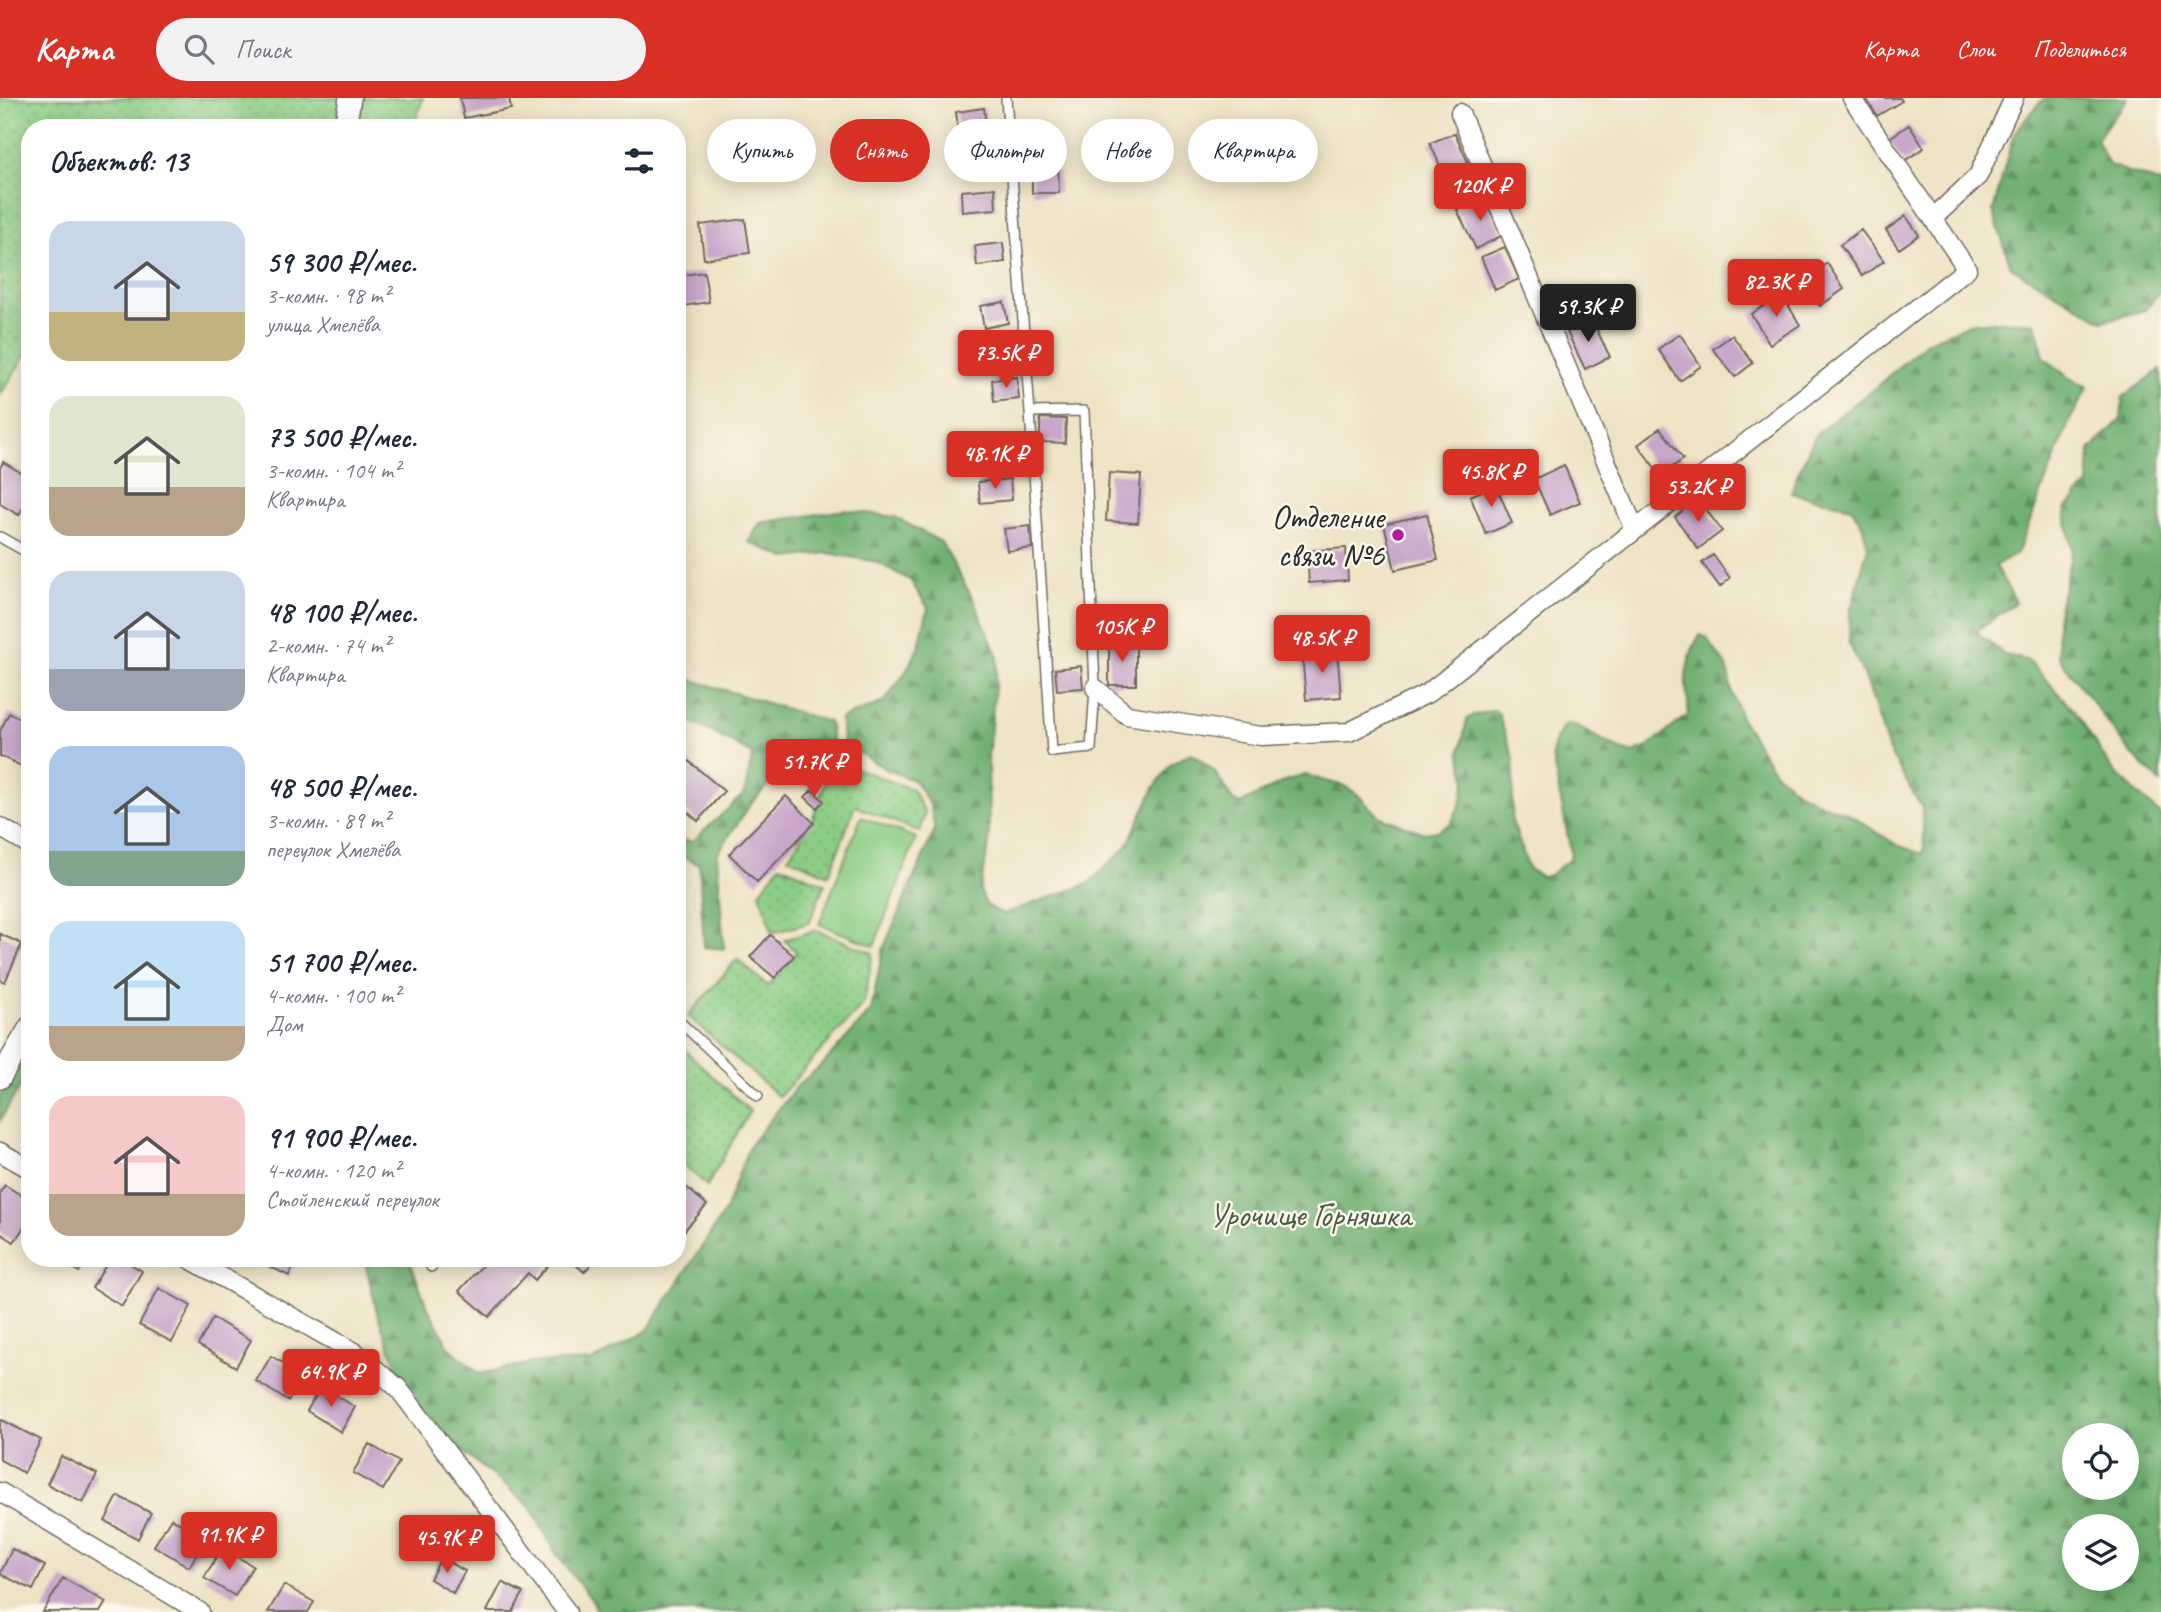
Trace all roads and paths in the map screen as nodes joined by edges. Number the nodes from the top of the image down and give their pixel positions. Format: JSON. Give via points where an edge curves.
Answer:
{"nodes":[{"id":1,"x":350,"y":98,"type":"edge"},
{"id":2,"x":1006,"y":98,"type":"edge"},
{"id":3,"x":1852,"y":98,"type":"edge"},
{"id":4,"x":2014,"y":98,"type":"edge"},
{"id":5,"x":1460,"y":113,"type":"dead end"},
{"id":6,"x":346,"y":119,"type":"edge"},
{"id":7,"x":1933,"y":218,"type":"junction"},
{"id":8,"x":1030,"y":412,"type":"junction"},
{"id":9,"x":1635,"y":530,"type":"junction"},
{"id":10,"x":0,"y":537,"type":"edge"},
{"id":11,"x":21,"y":549,"type":"edge"},
{"id":12,"x":1095,"y":688,"type":"junction"},
{"id":13,"x":0,"y":827,"type":"edge"},
{"id":14,"x":21,"y":840,"type":"edge"},
{"id":15,"x":686,"y":1028,"type":"edge"},
{"id":16,"x":21,"y":1042,"type":"edge"},
{"id":17,"x":0,"y":1078,"type":"edge"},
{"id":18,"x":758,"y":1096,"type":"dead end"},
{"id":19,"x":0,"y":1152,"type":"edge"},
{"id":20,"x":21,"y":1164,"type":"edge"},
{"id":21,"x":204,"y":1267,"type":"edge"},
{"id":22,"x":0,"y":1492,"type":"edge"},
{"id":23,"x":200,"y":1612,"type":"edge"},
{"id":24,"x":566,"y":1612,"type":"edge"}],
"edges":[{"from":1,"to":6,"type":"street"},
{"from":2,"to":8,"type":"lane"},
{"from":3,"to":7,"type":"street"},
{"from":4,"to":7,"type":"street","via":[[1978,176]]},
{"from":5,"to":9,"type":"street"},
{"from":7,"to":9,"type":"street","via":[[1967,269]]},
{"from":8,"to":12,"type":"lane","via":[[1084,411]]},
{"from":8,"to":12,"type":"lane","via":[[1052,752],[1091,748]]},
{"from":9,"to":12,"type":"street","via":[[1428,693],[1349,732],[1261,736],[1127,715]]},
{"from":10,"to":11,"type":"lane"},
{"from":13,"to":14,"type":"street"},
{"from":15,"to":18,"type":"lane"},
{"from":16,"to":17,"type":"street"},
{"from":19,"to":20,"type":"street"},
{"from":21,"to":24,"type":"street","via":[[356,1353],[398,1388]]},
{"from":22,"to":23,"type":"street"}]}
